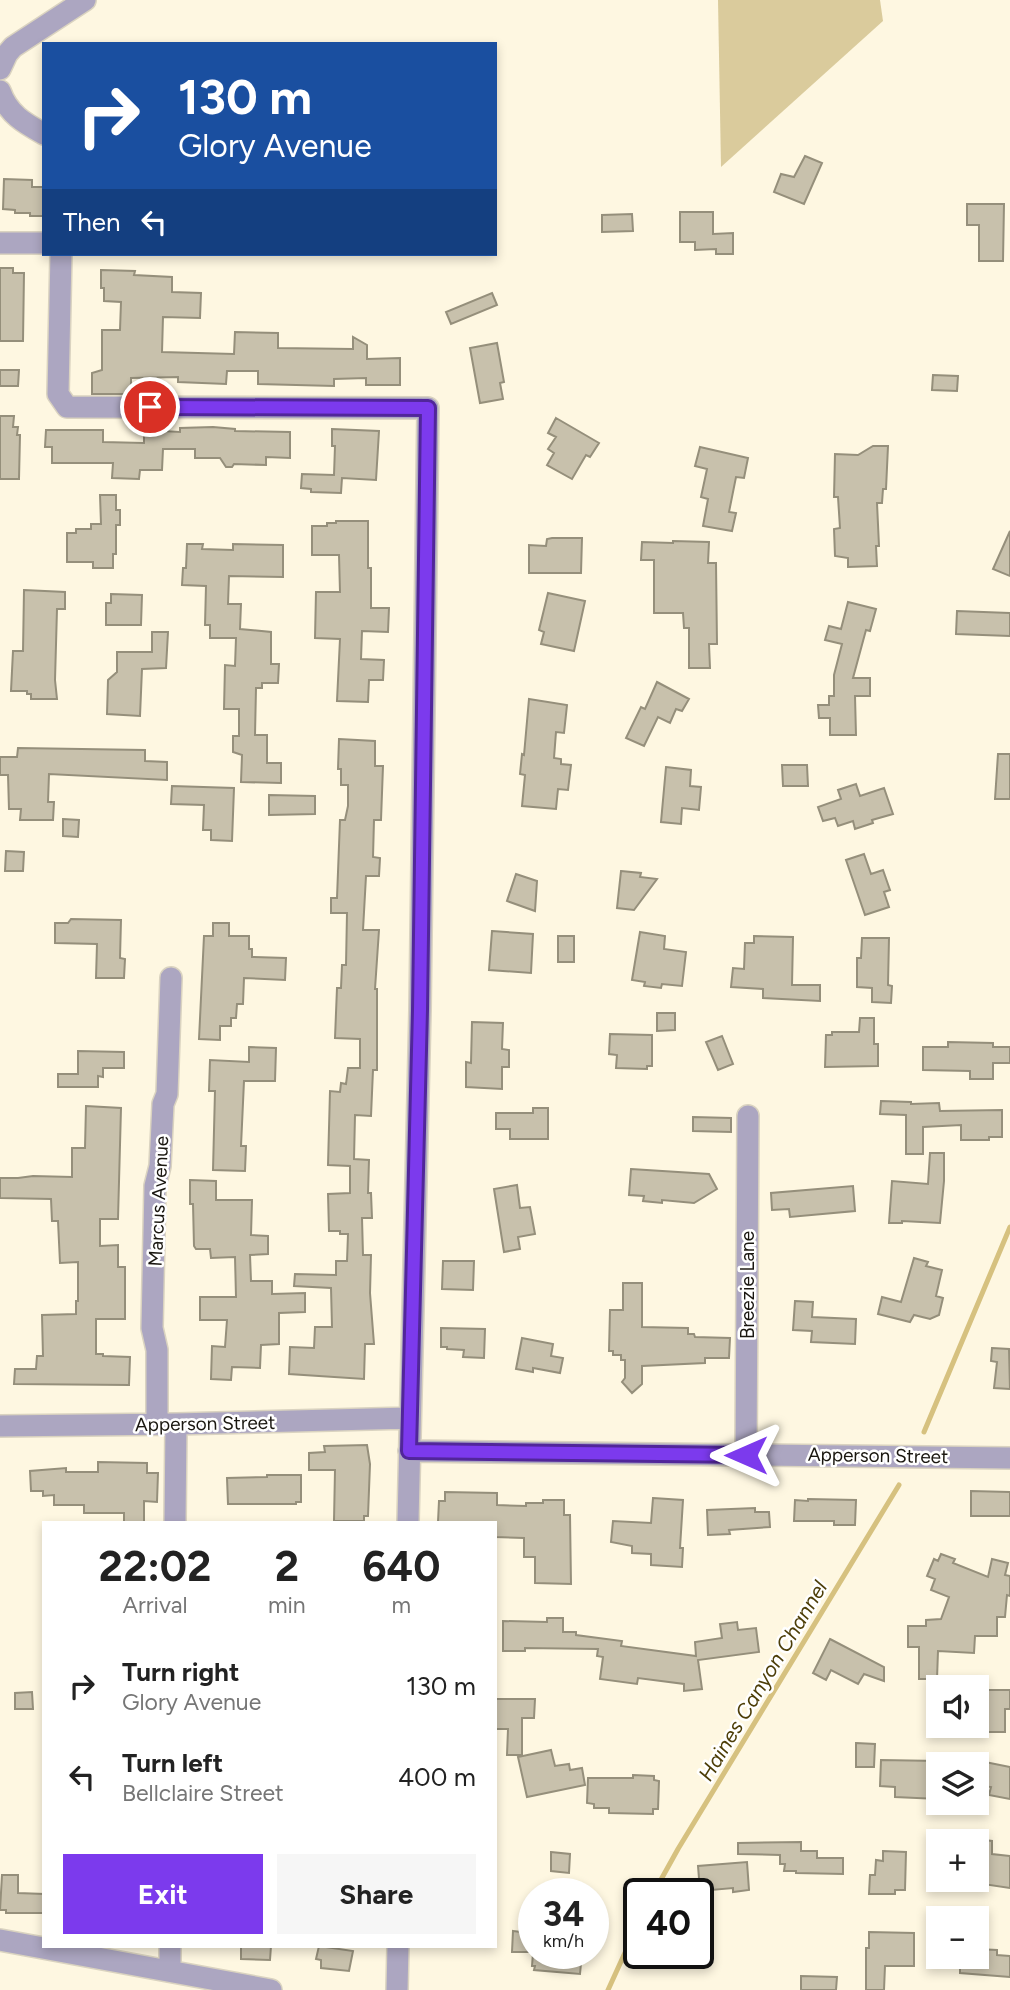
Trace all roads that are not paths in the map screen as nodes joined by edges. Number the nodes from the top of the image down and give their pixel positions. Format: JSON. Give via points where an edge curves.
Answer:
{"nodes":[{"id":1,"x":85,"y":0,"type":"edge"},
{"id":2,"x":0,"y":69,"type":"edge"},
{"id":3,"x":0,"y":92,"type":"edge"},
{"id":4,"x":42,"y":133,"type":"edge"},
{"id":5,"x":0,"y":243,"type":"edge"},
{"id":6,"x":42,"y":243,"type":"edge"},
{"id":7,"x":61,"y":256,"type":"edge"},
{"id":8,"x":171,"y":978,"type":"dead end"},
{"id":9,"x":748,"y":1116,"type":"dead end"},
{"id":10,"x":410,"y":1418,"type":"junction"},
{"id":11,"x":166,"y":1424,"type":"junction"},
{"id":12,"x":0,"y":1426,"type":"edge"},
{"id":13,"x":409,"y":1451,"type":"junction"},
{"id":14,"x":746,"y":1455,"type":"junction"},
{"id":15,"x":1010,"y":1458,"type":"edge"},
{"id":16,"x":175,"y":1521,"type":"edge"},
{"id":17,"x":408,"y":1521,"type":"edge"},
{"id":18,"x":0,"y":1940,"type":"edge"},
{"id":19,"x":42,"y":1948,"type":"edge"},
{"id":20,"x":44,"y":1948,"type":"edge"},
{"id":21,"x":170,"y":1948,"type":"edge"},
{"id":22,"x":398,"y":1948,"type":"edge"},
{"id":23,"x":170,"y":1971,"type":"junction"},
{"id":24,"x":271,"y":1990,"type":"edge"},
{"id":25,"x":397,"y":1990,"type":"edge"}],
"edges":[{"from":1,"to":2,"type":"street","via":[[13,47]]},
{"from":3,"to":4,"type":"street","via":[[15,116]]},
{"from":5,"to":6,"type":"street"},
{"from":7,"to":10,"type":"street","via":[[58,394],[67,407],[428,408]]},
{"from":8,"to":11,"type":"street","name":"Marcus Avenue","via":[[167,1094],[155,1186],[152,1328]]},
{"from":9,"to":14,"type":"street","name":"Breezie Lane"},
{"from":10,"to":11,"type":"street","name":"Apperson Street"},
{"from":10,"to":13,"type":"street"},
{"from":11,"to":12,"type":"street","name":"Apperson Street"},
{"from":11,"to":16,"type":"street","name":"Marcus Avenue"},
{"from":13,"to":14,"type":"street","name":"Apperson Street"},
{"from":13,"to":17,"type":"street"},
{"from":14,"to":15,"type":"street","name":"Apperson Street"},
{"from":18,"to":19,"type":"street"},
{"from":20,"to":23,"type":"street"},
{"from":21,"to":23,"type":"street"},
{"from":22,"to":25,"type":"street"},
{"from":23,"to":24,"type":"street"}]}
